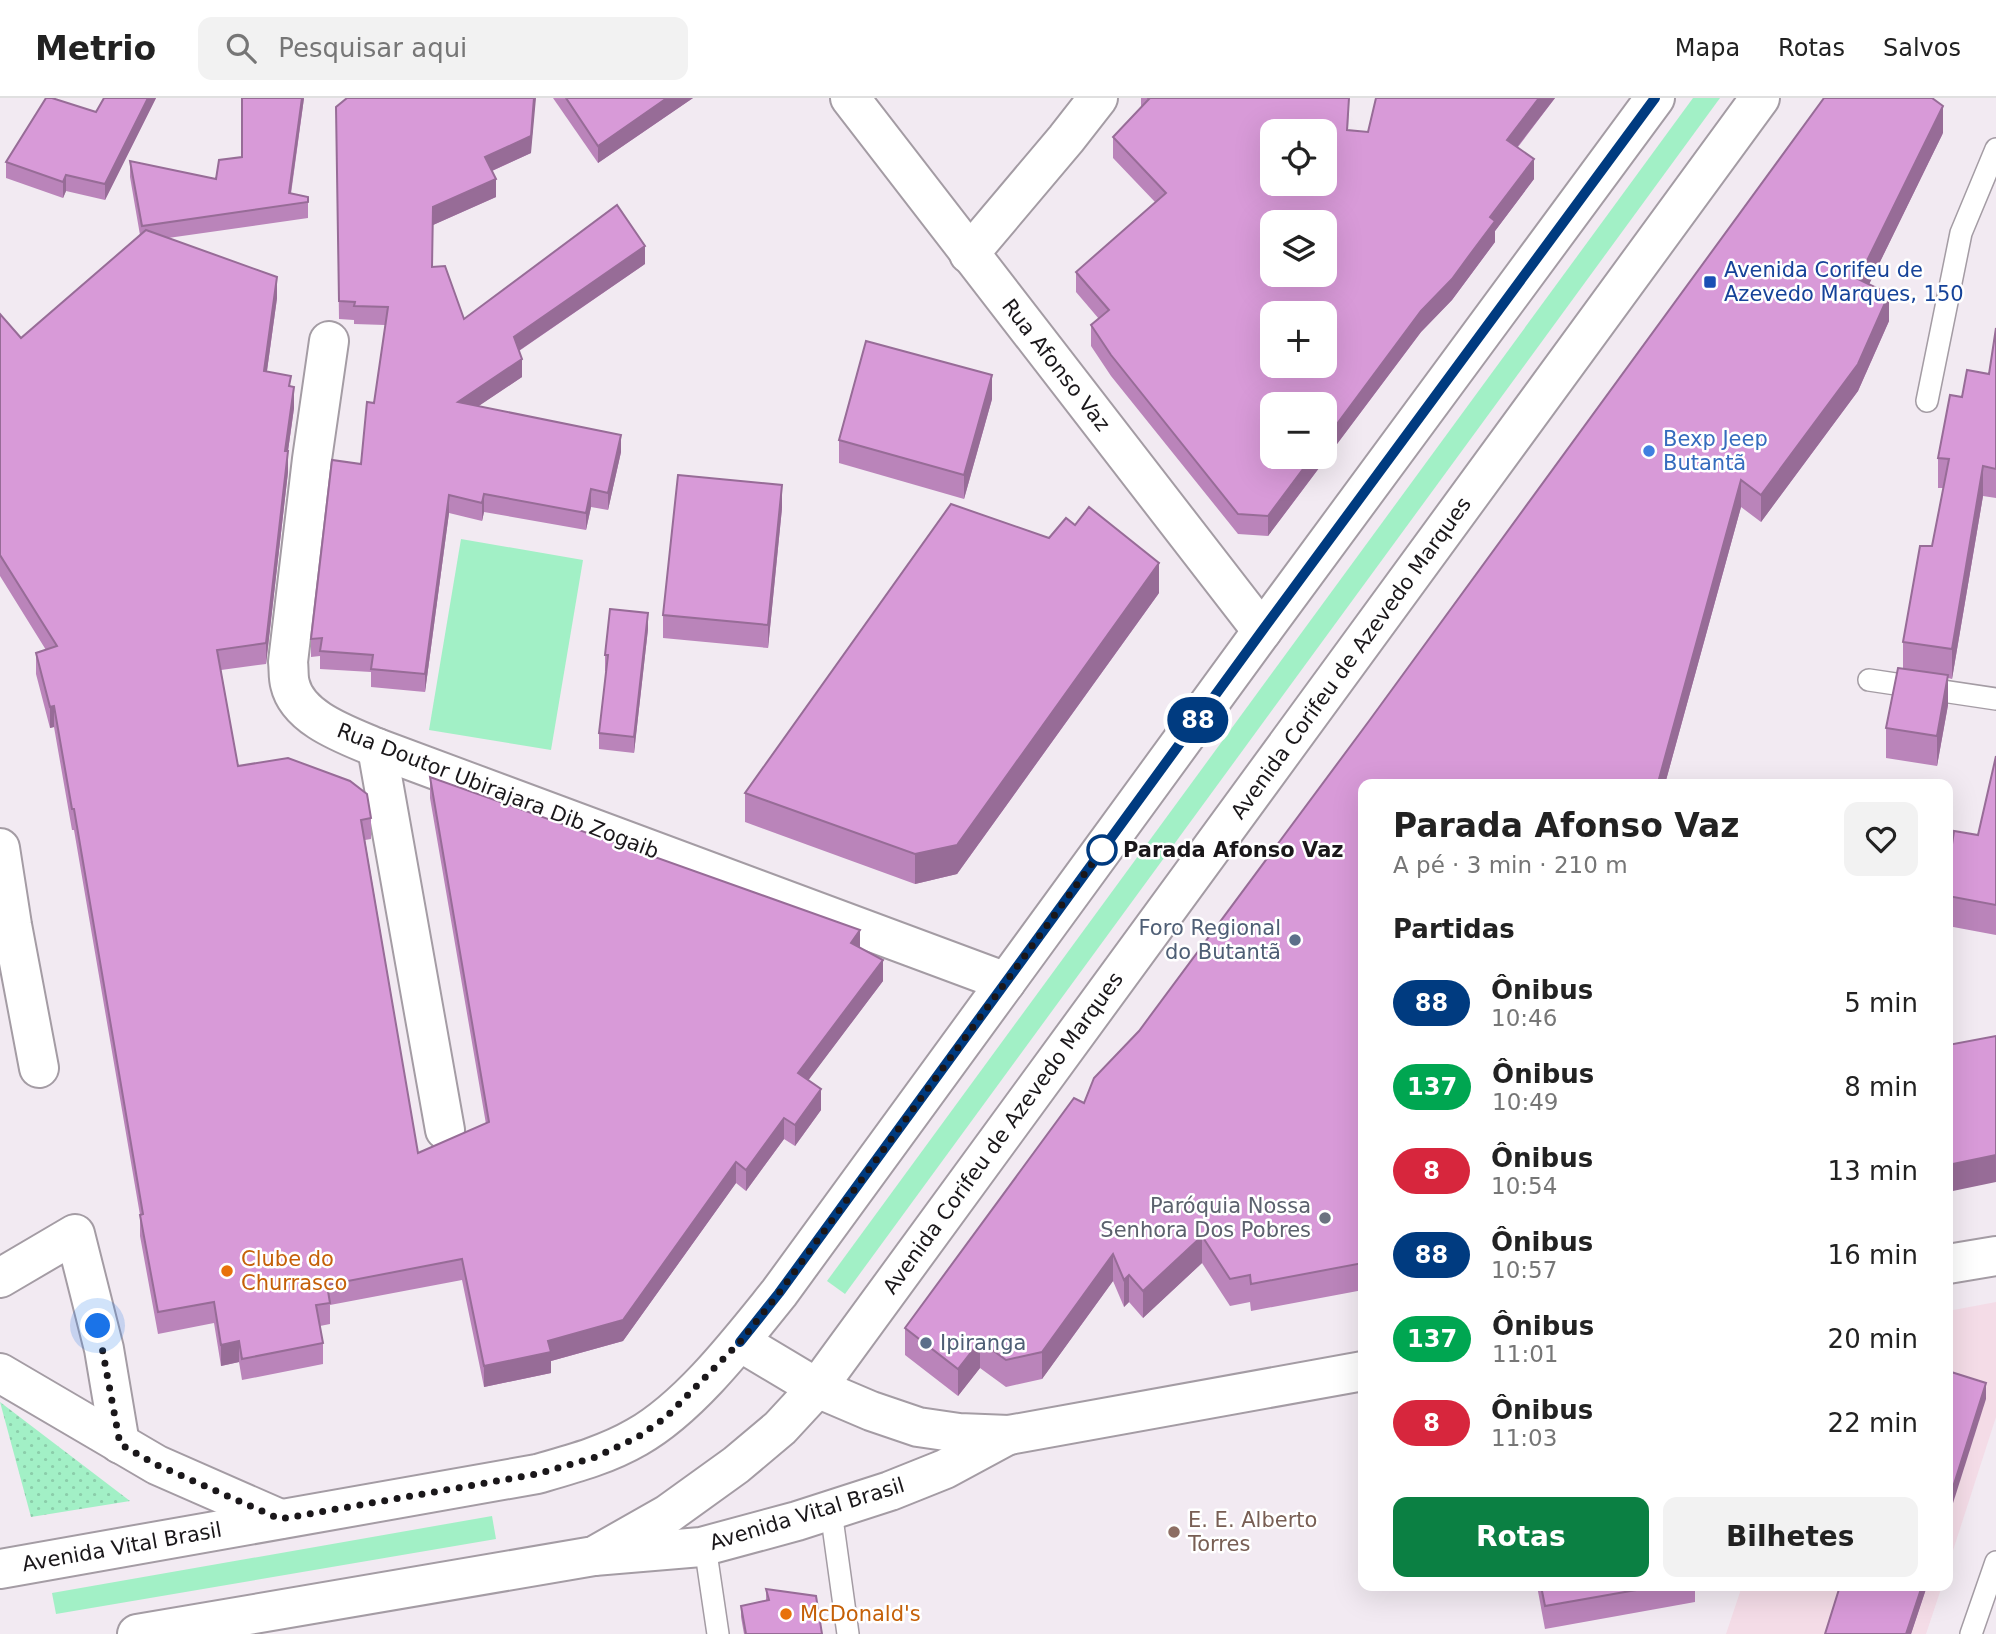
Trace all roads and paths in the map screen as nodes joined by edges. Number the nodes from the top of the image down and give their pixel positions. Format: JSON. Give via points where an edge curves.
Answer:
{"nodes":[{"id":1,"x":850,"y":98,"type":"edge"},
{"id":2,"x":1098,"y":98,"type":"edge"},
{"id":3,"x":1655,"y":98,"type":"edge"},
{"id":4,"x":1760,"y":98,"type":"edge"},
{"id":5,"x":1996,"y":149,"type":"edge"},
{"id":6,"x":970,"y":254,"type":"junction"},
{"id":7,"x":329,"y":341,"type":"dead end"},
{"id":8,"x":1927,"y":401,"type":"dead end"},
{"id":9,"x":1262,"y":631,"type":"junction"},
{"id":10,"x":1869,"y":680,"type":"dead end"},
{"id":11,"x":1996,"y":699,"type":"edge"},
{"id":12,"x":377,"y":748,"type":"junction"},
{"id":13,"x":0,"y":848,"type":"edge"},
{"id":14,"x":1006,"y":982,"type":"junction"},
{"id":15,"x":39,"y":1068,"type":"dead end"},
{"id":16,"x":445,"y":1130,"type":"dead end"},
{"id":17,"x":1996,"y":1256,"type":"edge"},
{"id":18,"x":1953,"y":1263,"type":"edge"},
{"id":19,"x":0,"y":1278,"type":"edge"},
{"id":20,"x":740,"y":1342,"type":"junction"},
{"id":21,"x":1358,"y":1372,"type":"edge"},
{"id":22,"x":0,"y":1373,"type":"edge"},
{"id":23,"x":817,"y":1388,"type":"junction"},
{"id":24,"x":1009,"y":1435,"type":"junction"},
{"id":25,"x":120,"y":1444,"type":"junction"},
{"id":26,"x":831,"y":1511,"type":"junction"},
{"id":27,"x":280,"y":1519,"type":"junction"},
{"id":28,"x":705,"y":1546,"type":"junction"},
{"id":29,"x":594,"y":1556,"type":"junction"},
{"id":30,"x":1996,"y":1562,"type":"edge"},
{"id":31,"x":0,"y":1569,"type":"edge"},
{"id":32,"x":137,"y":1634,"type":"edge"},
{"id":33,"x":718,"y":1634,"type":"edge"},
{"id":34,"x":848,"y":1634,"type":"edge"},
{"id":35,"x":1971,"y":1634,"type":"edge"}],
"edges":[{"from":1,"to":6,"type":"main road","name":"Rua Afonso Vaz"},
{"from":2,"to":6,"type":"main road"},
{"from":3,"to":9,"type":"main road"},
{"from":4,"to":23,"type":"main road","name":"Avenida Corifeu de Azevedo Marques"},
{"from":5,"to":8,"type":"lane","via":[[1961,233]]},
{"from":6,"to":9,"type":"main road","name":"Rua Afonso Vaz"},
{"from":7,"to":12,"type":"main road","name":"Rua Doutor Ubirajara Dib Zogaib","via":[[288,662],[290,685],[309,713]]},
{"from":9,"to":14,"type":"main road"},
{"from":10,"to":11,"type":"lane"},
{"from":12,"to":14,"type":"main road","name":"Rua Doutor Ubirajara Dib Zogaib"},
{"from":12,"to":16,"type":"main road"},
{"from":13,"to":15,"type":"main road"},
{"from":14,"to":20,"type":"main road"},
{"from":17,"to":18,"type":"main road"},
{"from":19,"to":25,"type":"main road","via":[[75,1234],[104,1349]]},
{"from":20,"to":23,"type":"main road"},
{"from":20,"to":27,"type":"main road","name":"Avenida Vital Brasil","via":[[665,1418],[596,1457],[537,1474]]},
{"from":21,"to":24,"type":"main road","name":"Avenida Vital Brasil"},
{"from":22,"to":25,"type":"main road"},
{"from":23,"to":24,"type":"main road","name":"Avenida Vital Brasil","via":[[918,1427]]},
{"from":23,"to":29,"type":"main road","name":"Avenida Vital Brasil","via":[[736,1465],[668,1514]]},
{"from":24,"to":26,"type":"main road","name":"Avenida Vital Brasil","via":[[945,1468]]},
{"from":25,"to":27,"type":"main road"},
{"from":26,"to":28,"type":"main road","name":"Avenida Vital Brasil"},
{"from":26,"to":34,"type":"lane"},
{"from":27,"to":31,"type":"main road","name":"Avenida Vital Brasil"},
{"from":28,"to":29,"type":"main road","name":"Avenida Vital Brasil"},
{"from":28,"to":33,"type":"lane"},
{"from":29,"to":32,"type":"main road","name":"Avenida Vital Brasil"},
{"from":30,"to":35,"type":"lane"}]}
